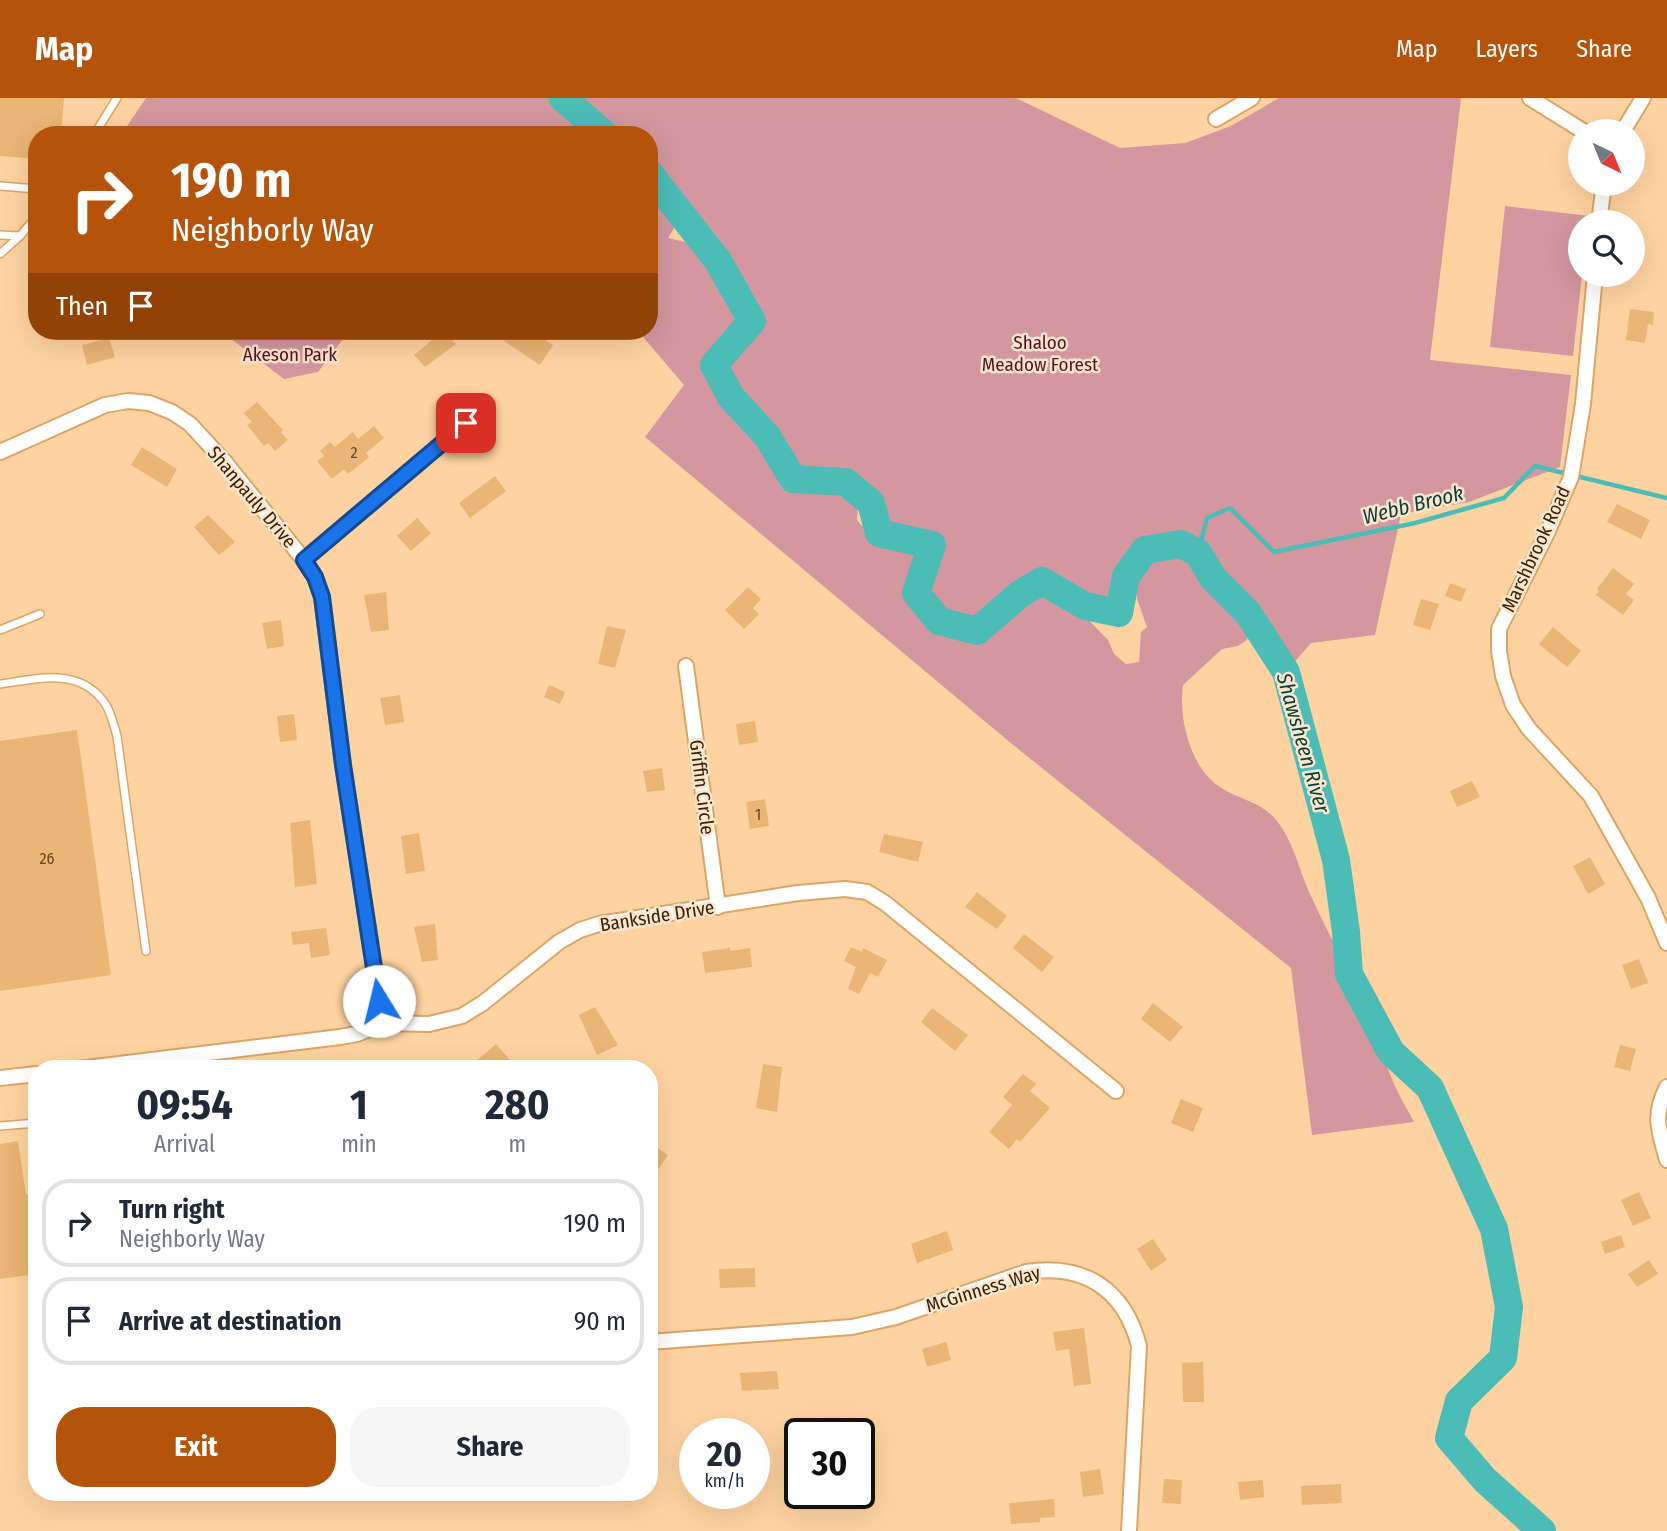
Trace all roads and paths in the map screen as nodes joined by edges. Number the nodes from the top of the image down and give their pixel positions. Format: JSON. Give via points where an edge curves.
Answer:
{"nodes":[{"id":1,"x":117,"y":98,"type":"edge"},
{"id":2,"x":1252,"y":98,"type":"edge"},
{"id":3,"x":1530,"y":98,"type":"edge"},
{"id":4,"x":1643,"y":98,"type":"edge"},
{"id":5,"x":1216,"y":119,"type":"dead end"},
{"id":6,"x":1630,"y":119,"type":"edge"},
{"id":7,"x":1568,"y":122,"type":"edge"},
{"id":8,"x":100,"y":126,"type":"edge"},
{"id":9,"x":0,"y":186,"type":"edge"},
{"id":10,"x":28,"y":188,"type":"edge"},
{"id":11,"x":28,"y":227,"type":"edge"},
{"id":12,"x":0,"y":235,"type":"edge"},
{"id":13,"x":20,"y":236,"type":"junction"},
{"id":14,"x":0,"y":254,"type":"edge"},
{"id":15,"x":1594,"y":287,"type":"edge"},
{"id":16,"x":486,"y":406,"type":"dead end"},
{"id":17,"x":0,"y":452,"type":"edge"},
{"id":18,"x":304,"y":560,"type":"junction"},
{"id":19,"x":40,"y":614,"type":"dead end"},
{"id":20,"x":0,"y":630,"type":"edge"},
{"id":21,"x":686,"y":666,"type":"dead end"},
{"id":22,"x":0,"y":684,"type":"edge"},
{"id":23,"x":718,"y":907,"type":"junction"},
{"id":24,"x":1667,"y":943,"type":"edge"},
{"id":25,"x":146,"y":951,"type":"dead end"},
{"id":26,"x":383,"y":1023,"type":"junction"},
{"id":27,"x":152,"y":1060,"type":"edge"},
{"id":28,"x":28,"y":1075,"type":"edge"},
{"id":29,"x":0,"y":1078,"type":"edge"},
{"id":30,"x":1667,"y":1087,"type":"edge"},
{"id":31,"x":1116,"y":1091,"type":"dead end"},
{"id":32,"x":28,"y":1124,"type":"edge"},
{"id":33,"x":0,"y":1126,"type":"edge"},
{"id":34,"x":1667,"y":1160,"type":"edge"},
{"id":35,"x":658,"y":1341,"type":"edge"},
{"id":36,"x":1129,"y":1531,"type":"edge"}],
"edges":[{"from":1,"to":8,"type":"lane"},
{"from":2,"to":5,"type":"street"},
{"from":3,"to":7,"type":"street"},
{"from":4,"to":6,"type":"street"},
{"from":9,"to":10,"type":"lane"},
{"from":11,"to":13,"type":"lane"},
{"from":12,"to":13,"type":"lane"},
{"from":13,"to":14,"type":"lane"},
{"from":15,"to":24,"type":"street","name":"Marshbrook Road","via":[[1571,477],[1499,629],[1499,651],[1517,712],[1591,796],[1648,898]]},
{"from":16,"to":18,"type":"street"},
{"from":17,"to":18,"type":"street","name":"Shanpauly Drive","via":[[105,405],[128,401],[161,407],[199,433]]},
{"from":18,"to":26,"type":"street","name":"Shanpauly Drive","via":[[322,597]]},
{"from":19,"to":20,"type":"lane"},
{"from":21,"to":23,"type":"street","name":"Griffin Circle"},
{"from":22,"to":25,"type":"lane","via":[[54,676],[81,681],[106,704],[117,736]]},
{"from":23,"to":26,"type":"street","name":"Bankside Drive","via":[[580,930],[462,1016],[429,1024]]},
{"from":23,"to":31,"type":"street","name":"Bankside Drive","via":[[833,890],[867,892]]},
{"from":26,"to":27,"type":"street","name":"Bankside Drive","via":[[340,1037]]},
{"from":28,"to":29,"type":"street"},
{"from":30,"to":34,"type":"street","via":[[1656,1119]]},
{"from":32,"to":33,"type":"lane"},
{"from":35,"to":36,"type":"street","name":"McGinness Way","via":[[852,1327],[1026,1272],[1081,1273],[1121,1307],[1139,1346]]}]}
